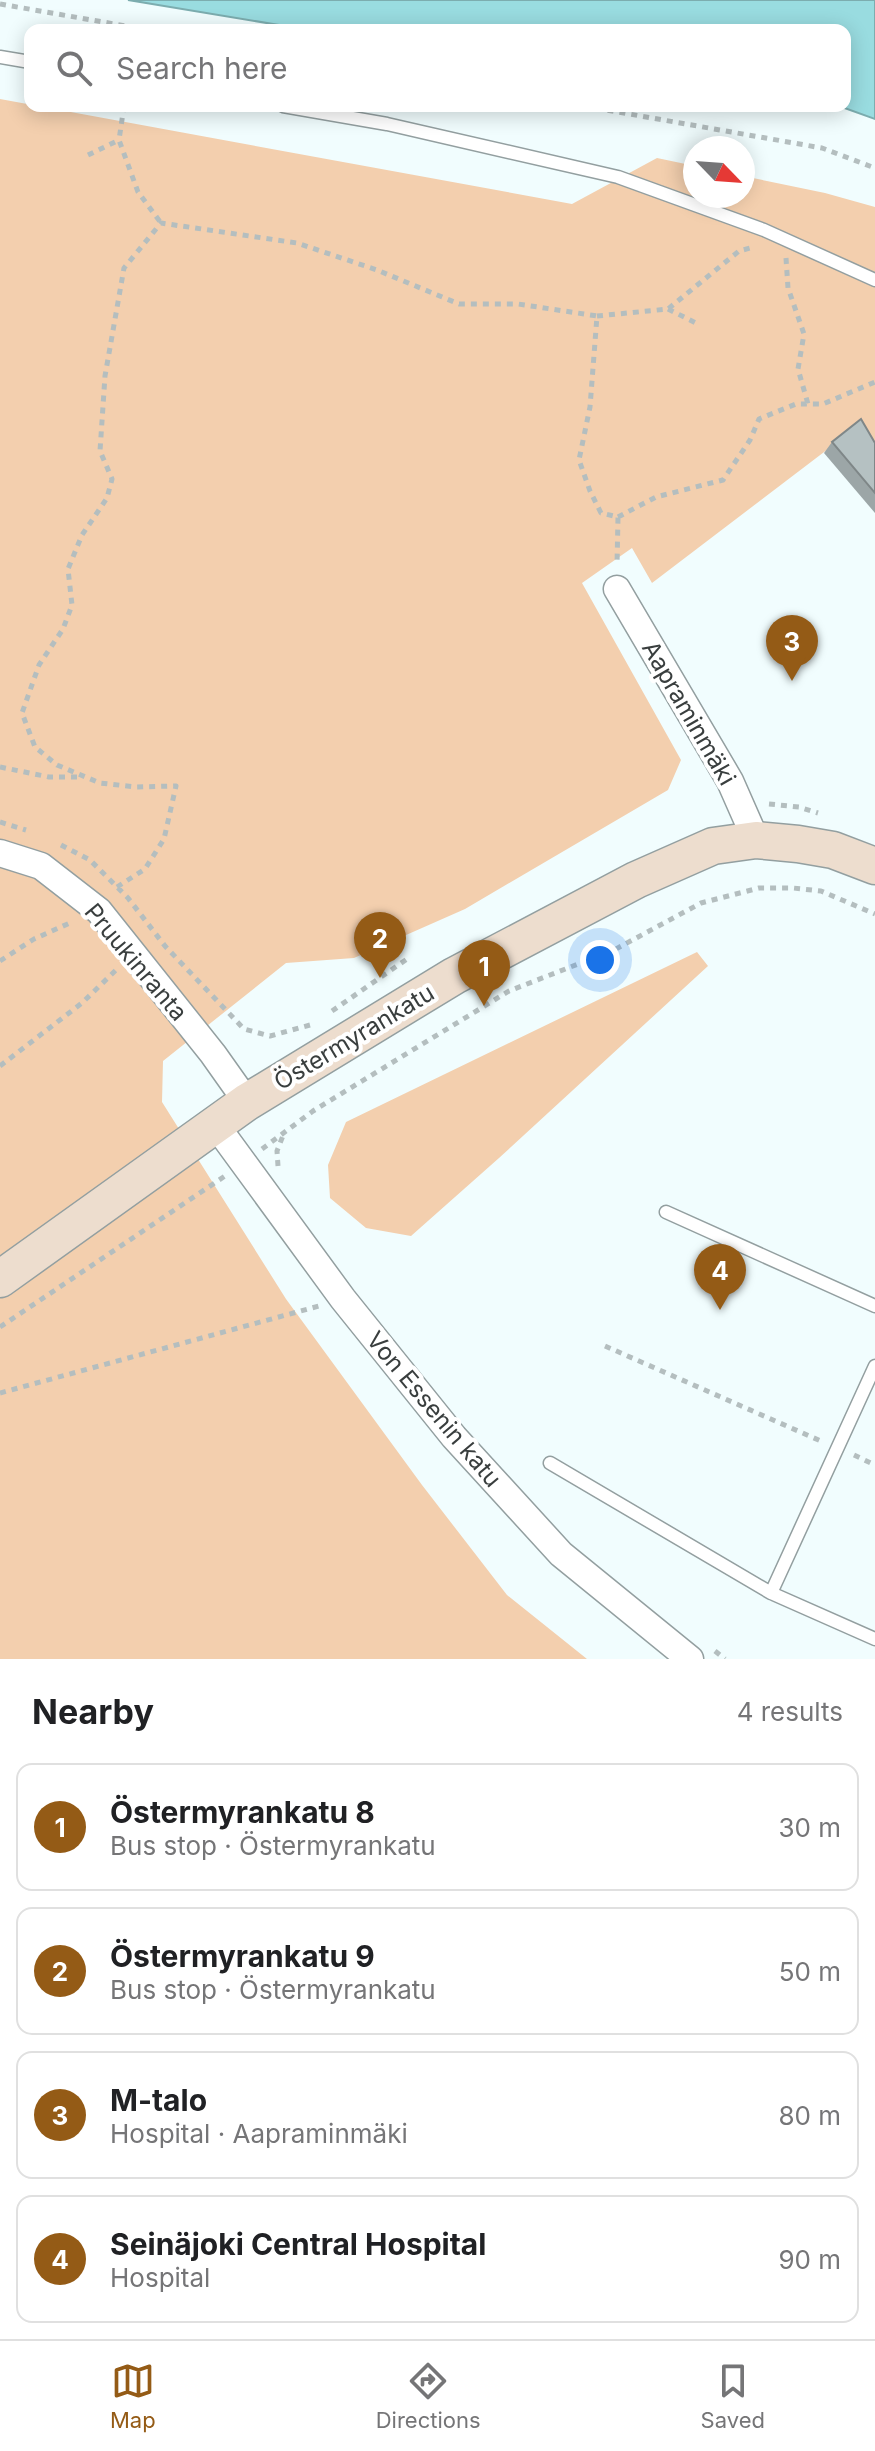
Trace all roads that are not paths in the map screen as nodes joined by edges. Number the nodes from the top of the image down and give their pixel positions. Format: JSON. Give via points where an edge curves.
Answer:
{"nodes":[{"id":1,"x":0,"y":57,"type":"edge"},
{"id":2,"x":24,"y":61,"type":"edge"},
{"id":3,"x":318,"y":112,"type":"edge"},
{"id":4,"x":875,"y":280,"type":"edge"},
{"id":5,"x":617,"y":589,"type":"road end"},
{"id":6,"x":756,"y":840,"type":"junction"},
{"id":7,"x":0,"y":853,"type":"edge"},
{"id":8,"x":875,"y":866,"type":"edge"},
{"id":9,"x":247,"y":1102,"type":"junction"},
{"id":10,"x":215,"y":1124,"type":"junction"},
{"id":11,"x":666,"y":1212,"type":"dead end"},
{"id":12,"x":0,"y":1279,"type":"edge"},
{"id":13,"x":875,"y":1306,"type":"edge"},
{"id":14,"x":875,"y":1366,"type":"edge"},
{"id":15,"x":550,"y":1463,"type":"dead end"},
{"id":16,"x":771,"y":1593,"type":"junction"},
{"id":17,"x":875,"y":1639,"type":"edge"},
{"id":18,"x":701,"y":1654,"type":"edge"}],
"edges":[{"from":1,"to":2,"type":"lane"},
{"from":3,"to":4,"type":"lane","via":[[618,177],[785,239]]},
{"from":5,"to":6,"type":"street","name":"Aapraminmäki","via":[[730,781]]},
{"from":6,"to":8,"type":"street","name":"Östermyrankatu","via":[[833,850]]},
{"from":6,"to":9,"type":"street","name":"Östermyrankatu","via":[[713,846],[636,880],[454,976]]},
{"from":7,"to":9,"type":"street","name":"Pruukinranta","via":[[41,866],[99,911]]},
{"from":9,"to":10,"type":"street","name":"Östermyrankatu"},
{"from":10,"to":12,"type":"street","name":"Östermyrankatu"},
{"from":10,"to":18,"type":"street","name":"Von Essenin katu","via":[[343,1299],[454,1437],[561,1554]]},
{"from":11,"to":13,"type":"lane"},
{"from":14,"to":16,"type":"lane"},
{"from":15,"to":16,"type":"lane"},
{"from":16,"to":17,"type":"lane"}]}
